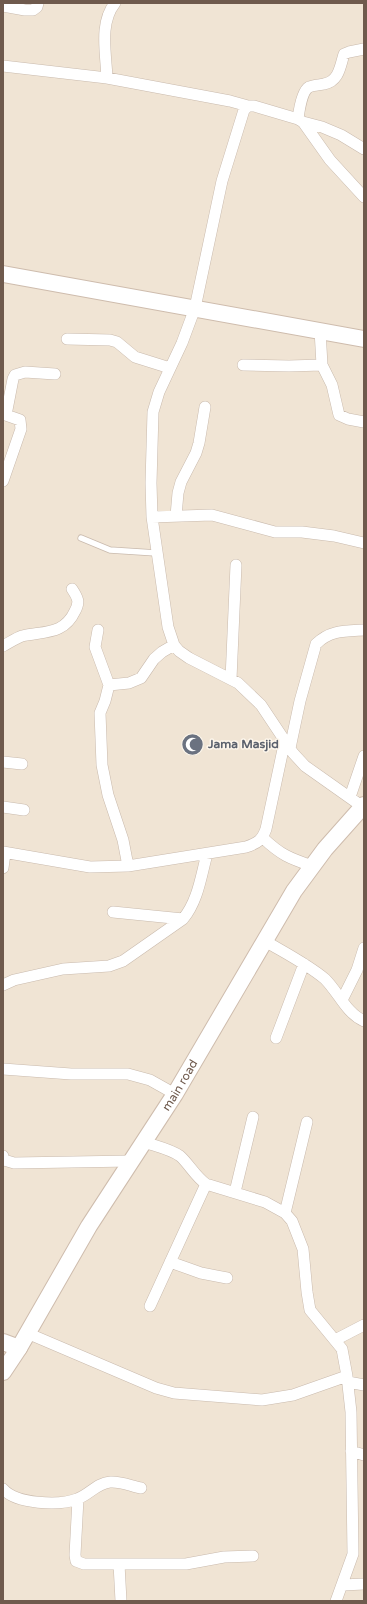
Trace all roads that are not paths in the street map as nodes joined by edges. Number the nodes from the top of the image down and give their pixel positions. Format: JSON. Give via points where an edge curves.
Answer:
{"nodes":[{"id":1,"x":38,"y":3,"type":"edge"},
{"id":2,"x":115,"y":3,"type":"edge"},
{"id":3,"x":3,"y":6,"type":"edge"},
{"id":4,"x":364,"y":49,"type":"edge"},
{"id":5,"x":3,"y":66,"type":"edge"},
{"id":6,"x":107,"y":78,"type":"junction"},
{"id":7,"x":248,"y":106,"type":"junction"},
{"id":8,"x":300,"y":121,"type":"junction"},
{"id":9,"x":364,"y":149,"type":"edge"},
{"id":10,"x":364,"y":197,"type":"edge"},
{"id":11,"x":3,"y":274,"type":"edge"},
{"id":12,"x":195,"y":308,"type":"junction"},
{"id":13,"x":320,"y":330,"type":"junction"},
{"id":14,"x":67,"y":339,"type":"dead end"},
{"id":15,"x":364,"y":339,"type":"edge"},
{"id":16,"x":243,"y":365,"type":"dead end"},
{"id":17,"x":322,"y":365,"type":"junction"},
{"id":18,"x":170,"y":368,"type":"junction"},
{"id":19,"x":55,"y":374,"type":"dead end"},
{"id":20,"x":205,"y":407,"type":"dead end"},
{"id":21,"x":4,"y":415,"type":"edge"},
{"id":22,"x":364,"y":422,"type":"edge"},
{"id":23,"x":3,"y":482,"type":"edge"},
{"id":24,"x":176,"y":516,"type":"junction"},
{"id":25,"x":152,"y":517,"type":"junction"},
{"id":26,"x":81,"y":538,"type":"dead end"},
{"id":27,"x":364,"y":543,"type":"edge"},
{"id":28,"x":156,"y":553,"type":"junction"},
{"id":29,"x":236,"y":565,"type":"dead end"},
{"id":30,"x":72,"y":589,"type":"dead end"},
{"id":31,"x":98,"y":630,"type":"dead end"},
{"id":32,"x":364,"y":630,"type":"edge"},
{"id":33,"x":174,"y":644,"type":"junction"},
{"id":34,"x":3,"y":646,"type":"edge"},
{"id":35,"x":231,"y":679,"type":"junction"},
{"id":36,"x":109,"y":685,"type":"junction"},
{"id":37,"x":287,"y":744,"type":"junction"},
{"id":38,"x":364,"y":756,"type":"edge"},
{"id":39,"x":3,"y":762,"type":"edge"},
{"id":40,"x":22,"y":764,"type":"dead end"},
{"id":41,"x":350,"y":797,"type":"junction"},
{"id":42,"x":363,"y":806,"type":"edge"},
{"id":43,"x":3,"y":807,"type":"edge"},
{"id":44,"x":24,"y":810,"type":"dead end"},
{"id":45,"x":263,"y":838,"type":"junction"},
{"id":46,"x":4,"y":852,"type":"edge"},
{"id":47,"x":207,"y":854,"type":"junction"},
{"id":48,"x":128,"y":866,"type":"junction"},
{"id":49,"x":312,"y":866,"type":"junction"},
{"id":50,"x":3,"y":868,"type":"edge"},
{"id":51,"x":113,"y":912,"type":"dead end"},
{"id":52,"x":183,"y":919,"type":"junction"},
{"id":53,"x":265,"y":941,"type":"junction"},
{"id":54,"x":364,"y":948,"type":"edge"},
{"id":55,"x":304,"y":964,"type":"junction"},
{"id":56,"x":3,"y":985,"type":"edge"},
{"id":57,"x":342,"y":1000,"type":"junction"},
{"id":58,"x":364,"y":1022,"type":"edge"},
{"id":59,"x":276,"y":1038,"type":"dead end"},
{"id":60,"x":3,"y":1069,"type":"edge"},
{"id":61,"x":175,"y":1094,"type":"junction"},
{"id":62,"x":253,"y":1117,"type":"dead end"},
{"id":63,"x":306,"y":1122,"type":"dead end"},
{"id":64,"x":144,"y":1142,"type":"junction"},
{"id":65,"x":3,"y":1156,"type":"edge"},
{"id":66,"x":132,"y":1161,"type":"junction"},
{"id":67,"x":206,"y":1184,"type":"junction"},
{"id":68,"x":234,"y":1192,"type":"junction"},
{"id":69,"x":286,"y":1213,"type":"junction"},
{"id":70,"x":170,"y":1262,"type":"junction"},
{"id":71,"x":227,"y":1278,"type":"dead end"},
{"id":72,"x":150,"y":1306,"type":"dead end"},
{"id":73,"x":364,"y":1325,"type":"edge"},
{"id":74,"x":27,"y":1334,"type":"junction"},
{"id":75,"x":335,"y":1340,"type":"junction"},
{"id":76,"x":3,"y":1342,"type":"edge"},
{"id":77,"x":19,"y":1348,"type":"junction"},
{"id":78,"x":3,"y":1372,"type":"edge"},
{"id":79,"x":348,"y":1379,"type":"junction"},
{"id":80,"x":364,"y":1385,"type":"edge"},
{"id":81,"x":351,"y":1451,"type":"junction"},
{"id":82,"x":364,"y":1454,"type":"edge"},
{"id":83,"x":141,"y":1488,"type":"dead end"},
{"id":84,"x":3,"y":1489,"type":"edge"},
{"id":85,"x":78,"y":1499,"type":"junction"},
{"id":86,"x":253,"y":1556,"type":"dead end"},
{"id":87,"x":119,"y":1564,"type":"junction"},
{"id":88,"x":364,"y":1584,"type":"edge"},
{"id":89,"x":343,"y":1585,"type":"junction"},
{"id":90,"x":121,"y":1601,"type":"edge"},
{"id":91,"x":336,"y":1601,"type":"edge"}],
"edges":[{"from":1,"to":3,"type":"street","via":[[33,10]]},
{"from":2,"to":6,"type":"street","via":[[109,11],[105,27]]},
{"from":4,"to":8,"type":"street","via":[[344,54],[338,74],[330,82],[306,90],[302,98]]},
{"from":5,"to":6,"type":"street"},
{"from":6,"to":7,"type":"street"},
{"from":7,"to":8,"type":"street"},
{"from":7,"to":12,"type":"street","via":[[241,115],[222,181]]},
{"from":8,"to":9,"type":"street","via":[[341,135]]},
{"from":8,"to":10,"type":"street","via":[[330,160]]},
{"from":11,"to":12,"type":"main road"},
{"from":12,"to":13,"type":"main road"},
{"from":12,"to":18,"type":"street"},
{"from":13,"to":15,"type":"main road"},
{"from":13,"to":17,"type":"street"},
{"from":14,"to":18,"type":"street","via":[[110,340],[117,342],[135,357]]},
{"from":16,"to":17,"type":"street"},
{"from":17,"to":22,"type":"street","via":[[332,385],[339,415]]},
{"from":18,"to":25,"type":"street","via":[[153,412]]},
{"from":19,"to":21,"type":"street","via":[[25,372],[15,375]]},
{"from":20,"to":24,"type":"street","via":[[196,453],[178,492]]},
{"from":21,"to":23,"type":"street","via":[[20,420],[21,429]]},
{"from":24,"to":25,"type":"street"},
{"from":24,"to":27,"type":"street","via":[[212,515],[275,532],[302,532]]},
{"from":25,"to":28,"type":"street"},
{"from":26,"to":28,"type":"lane","via":[[110,550]]},
{"from":28,"to":33,"type":"street","via":[[168,627]]},
{"from":29,"to":35,"type":"street"},
{"from":30,"to":34,"type":"street","via":[[78,599],[78,605],[64,626],[21,637]]},
{"from":31,"to":36,"type":"street","via":[[95,647]]},
{"from":32,"to":37,"type":"street","via":[[339,631],[316,644]]},
{"from":33,"to":35,"type":"street","via":[[189,658]]},
{"from":33,"to":36,"type":"street","via":[[154,659],[141,678],[129,683]]},
{"from":35,"to":37,"type":"street","via":[[261,705]]},
{"from":36,"to":48,"type":"street","via":[[100,713],[102,765]]},
{"from":37,"to":41,"type":"street","via":[[305,766]]},
{"from":37,"to":45,"type":"street"},
{"from":38,"to":41,"type":"street"},
{"from":39,"to":40,"type":"street"},
{"from":41,"to":42,"type":"street"},
{"from":42,"to":49,"type":"main road","name":"main road"},
{"from":43,"to":44,"type":"street"},
{"from":45,"to":47,"type":"street","via":[[258,843],[246,847]]},
{"from":45,"to":49,"type":"street","via":[[277,852]]},
{"from":46,"to":48,"type":"street","via":[[90,867]]},
{"from":46,"to":50,"type":"street"},
{"from":47,"to":48,"type":"street"},
{"from":47,"to":52,"type":"street","via":[[195,900]]},
{"from":49,"to":53,"type":"main road","name":"main road"},
{"from":51,"to":52,"type":"street"},
{"from":52,"to":56,"type":"street","via":[[123,961],[109,966],[63,969]]},
{"from":53,"to":55,"type":"street"},
{"from":53,"to":61,"type":"main road","name":"main road"},
{"from":54,"to":57,"type":"street","via":[[357,970]]},
{"from":55,"to":57,"type":"street","via":[[325,980]]},
{"from":55,"to":59,"type":"street"},
{"from":57,"to":58,"type":"street","via":[[350,1013]]},
{"from":60,"to":61,"type":"street","via":[[71,1074],[128,1074],[150,1080]]},
{"from":61,"to":64,"type":"main road","name":"main road"},
{"from":62,"to":68,"type":"street"},
{"from":63,"to":69,"type":"street"},
{"from":64,"to":66,"type":"main road","name":"main road"},
{"from":64,"to":67,"type":"street","via":[[181,1157]]},
{"from":65,"to":66,"type":"street","via":[[4,1160],[14,1163]]},
{"from":66,"to":74,"type":"main road","name":"main road","via":[[89,1226]]},
{"from":67,"to":68,"type":"street"},
{"from":67,"to":70,"type":"street"},
{"from":68,"to":69,"type":"street","via":[[265,1202]]},
{"from":69,"to":75,"type":"street","via":[[292,1221],[303,1249],[310,1310]]},
{"from":70,"to":71,"type":"street","via":[[201,1273]]},
{"from":70,"to":72,"type":"street"},
{"from":73,"to":75,"type":"street"},
{"from":74,"to":77,"type":"main road","name":"main road"},
{"from":74,"to":79,"type":"street","via":[[156,1388],[174,1393],[262,1400],[293,1395]]},
{"from":75,"to":79,"type":"street","via":[[342,1349]]},
{"from":76,"to":77,"type":"main road"},
{"from":77,"to":78,"type":"main road","name":"main road"},
{"from":79,"to":80,"type":"street"},
{"from":79,"to":81,"type":"street"},
{"from":81,"to":82,"type":"street"},
{"from":81,"to":89,"type":"street","via":[[353,1554]]},
{"from":83,"to":85,"type":"street","via":[[110,1482]]},
{"from":84,"to":85,"type":"street","via":[[14,1497],[26,1500],[62,1502]]},
{"from":85,"to":87,"type":"street","via":[[76,1561],[84,1564]]},
{"from":86,"to":87,"type":"street","via":[[224,1557],[186,1564]]},
{"from":87,"to":90,"type":"street"},
{"from":88,"to":89,"type":"street"},
{"from":89,"to":91,"type":"street"}]}
